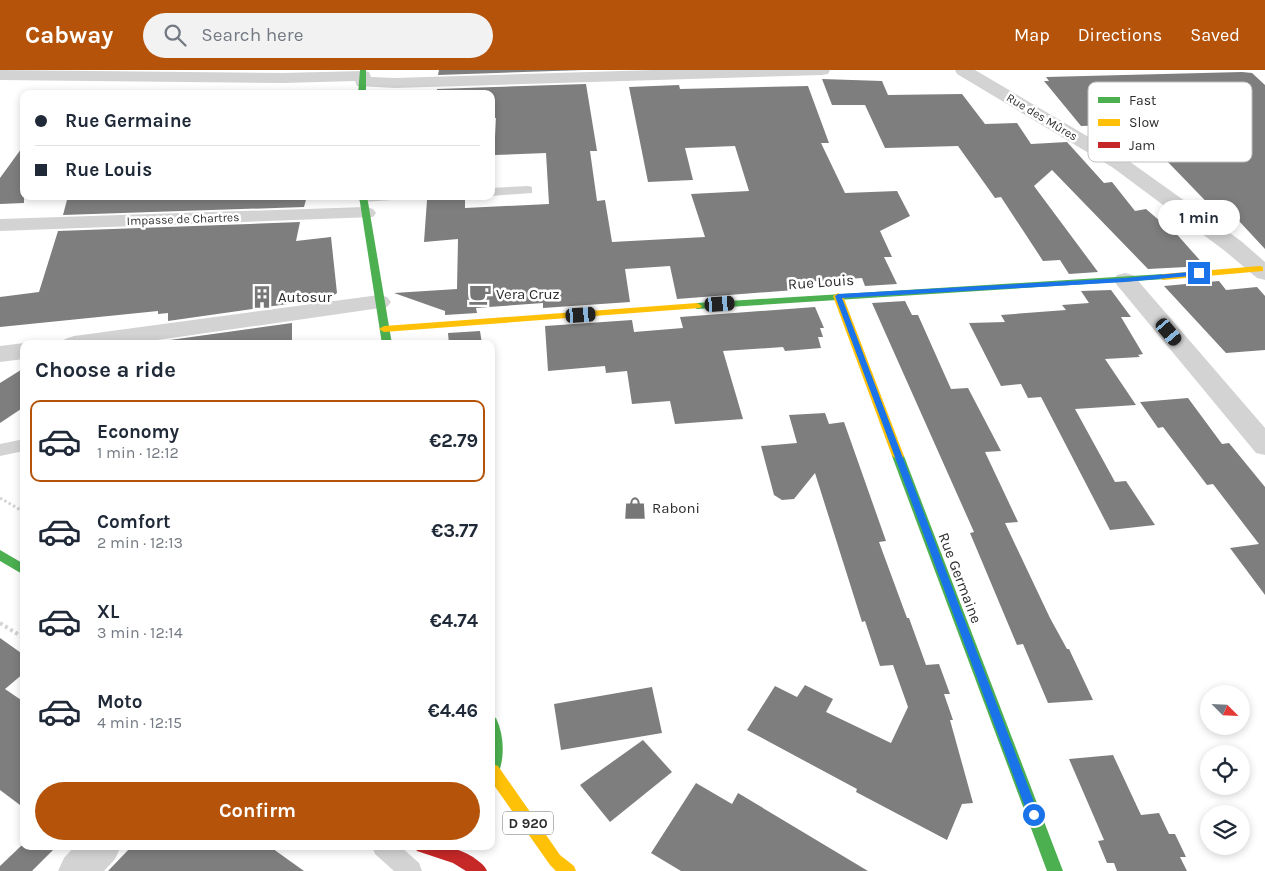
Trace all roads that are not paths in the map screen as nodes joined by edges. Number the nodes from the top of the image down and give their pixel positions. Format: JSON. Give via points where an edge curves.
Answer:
{"nodes":[{"id":1,"x":822,"y":70,"type":"edge"},
{"id":2,"x":963,"y":70,"type":"edge"},
{"id":3,"x":0,"y":76,"type":"edge"},
{"id":4,"x":362,"y":80,"type":"edge"},
{"id":5,"x":1088,"y":145,"type":"edge"},
{"id":6,"x":1117,"y":162,"type":"edge"},
{"id":7,"x":528,"y":190,"type":"dead end"},
{"id":8,"x":495,"y":192,"type":"edge"},
{"id":9,"x":364,"y":202,"type":"edge"},
{"id":10,"x":0,"y":225,"type":"edge"},
{"id":11,"x":1263,"y":263,"type":"edge"},
{"id":12,"x":1125,"y":280,"type":"junction"},
{"id":13,"x":838,"y":296,"type":"junction"},
{"id":14,"x":379,"y":302,"type":"junction"},
{"id":15,"x":384,"y":329,"type":"junction"},
{"id":16,"x":103,"y":340,"type":"edge"},
{"id":17,"x":386,"y":340,"type":"edge"},
{"id":18,"x":20,"y":352,"type":"edge"},
{"id":19,"x":0,"y":354,"type":"edge"},
{"id":20,"x":20,"y":446,"type":"edge"},
{"id":21,"x":1265,"y":446,"type":"edge"},
{"id":22,"x":0,"y":450,"type":"edge"},
{"id":23,"x":0,"y":555,"type":"edge"},
{"id":24,"x":20,"y":568,"type":"edge"},
{"id":25,"x":495,"y":739,"type":"edge"},
{"id":26,"x":495,"y":757,"type":"edge"},
{"id":27,"x":495,"y":777,"type":"edge"},
{"id":28,"x":98,"y":850,"type":"edge"},
{"id":29,"x":387,"y":850,"type":"edge"},
{"id":30,"x":436,"y":850,"type":"edge"},
{"id":31,"x":78,"y":871,"type":"edge"},
{"id":32,"x":411,"y":871,"type":"edge"},
{"id":33,"x":479,"y":871,"type":"edge"},
{"id":34,"x":568,"y":871,"type":"edge"},
{"id":35,"x":1054,"y":871,"type":"edge"}],
"edges":[{"from":1,"to":4,"type":"street","via":[[415,82]]},
{"from":2,"to":5,"type":"street","name":"Rue des Mûres"},
{"from":3,"to":4,"type":"street"},
{"from":6,"to":11,"type":"street","name":"Rue des Mûres","via":[[1236,249]]},
{"from":7,"to":8,"type":"lane"},
{"from":9,"to":10,"type":"street","name":"Impasse de Chartres"},
{"from":9,"to":14,"type":"street"},
{"from":11,"to":12,"type":"street","name":"Rue Louis"},
{"from":12,"to":13,"type":"street","name":"Rue Louis"},
{"from":12,"to":21,"type":"street"},
{"from":13,"to":15,"type":"street","name":"Rue Louis"},
{"from":13,"to":35,"type":"street","name":"Rue Germaine"},
{"from":14,"to":15,"type":"street"},
{"from":14,"to":16,"type":"street"},
{"from":15,"to":17,"type":"street"},
{"from":18,"to":19,"type":"street"},
{"from":20,"to":22,"type":"lane"},
{"from":23,"to":24,"type":"street"},
{"from":25,"to":26,"type":"street"},
{"from":27,"to":34,"type":"street","number":"D 920","via":[[555,860]]},
{"from":28,"to":31,"type":"street"},
{"from":29,"to":32,"type":"lane"},
{"from":30,"to":33,"type":"street","via":[[457,856]]}]}
